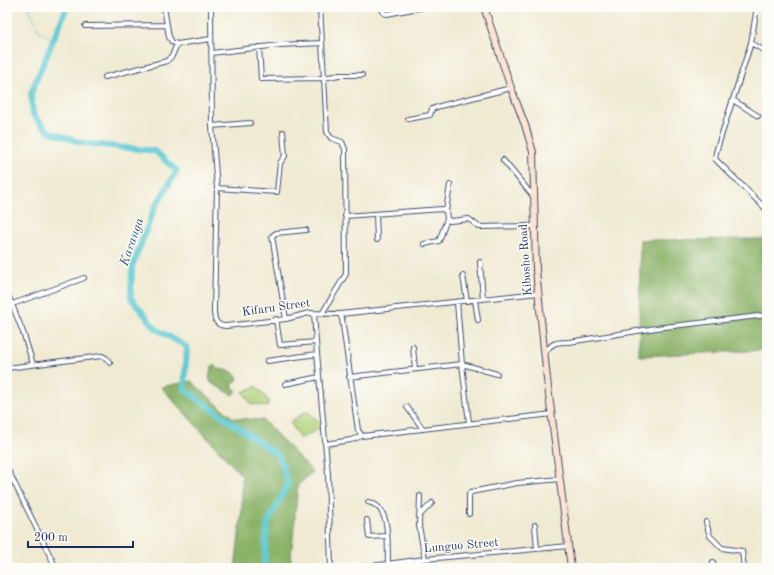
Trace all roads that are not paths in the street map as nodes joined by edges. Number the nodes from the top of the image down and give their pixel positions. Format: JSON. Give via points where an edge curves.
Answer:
{"nodes":[{"id":1,"x":164,"y":7,"type":"edge"},
{"id":2,"x":212,"y":7,"type":"edge"},
{"id":3,"x":320,"y":7,"type":"edge"},
{"id":4,"x":381,"y":7,"type":"edge"},
{"id":5,"x":422,"y":7,"type":"edge"},
{"id":6,"x":484,"y":7,"type":"edge"},
{"id":7,"x":757,"y":7,"type":"edge"},
{"id":8,"x":166,"y":25,"type":"junction"},
{"id":9,"x":85,"y":26,"type":"dead end"},
{"id":10,"x":211,"y":39,"type":"junction"},
{"id":11,"x":322,"y":43,"type":"junction"},
{"id":12,"x":751,"y":43,"type":"junction"},
{"id":13,"x":177,"y":44,"type":"junction"},
{"id":14,"x":259,"y":47,"type":"junction"},
{"id":15,"x":767,"y":52,"type":"edge"},
{"id":16,"x":211,"y":53,"type":"junction"},
{"id":17,"x":362,"y":75,"type":"dead end"},
{"id":18,"x":105,"y":77,"type":"dead end"},
{"id":19,"x":324,"y":78,"type":"junction"},
{"id":20,"x":511,"y":88,"type":"junction"},
{"id":21,"x":733,"y":100,"type":"junction"},
{"id":22,"x":758,"y":116,"type":"dead end"},
{"id":23,"x":408,"y":119,"type":"dead end"},
{"id":24,"x":250,"y":123,"type":"dead end"},
{"id":25,"x":212,"y":126,"type":"junction"},
{"id":26,"x":283,"y":132,"type":"dead end"},
{"id":27,"x":503,"y":160,"type":"dead end"},
{"id":28,"x":450,"y":185,"type":"dead end"},
{"id":29,"x":217,"y":188,"type":"junction"},
{"id":30,"x":533,"y":196,"type":"junction"},
{"id":31,"x":446,"y":210,"type":"junction"},
{"id":32,"x":767,"y":210,"type":"edge"},
{"id":33,"x":376,"y":214,"type":"junction"},
{"id":34,"x":345,"y":216,"type":"junction"},
{"id":35,"x":447,"y":219,"type":"junction"},
{"id":36,"x":534,"y":226,"type":"junction"},
{"id":37,"x":306,"y":230,"type":"dead end"},
{"id":38,"x":377,"y":240,"type":"dead end"},
{"id":39,"x":424,"y":244,"type":"dead end"},
{"id":40,"x":480,"y":262,"type":"dead end"},
{"id":41,"x":463,"y":276,"type":"dead end"},
{"id":42,"x":84,"y":278,"type":"dead end"},
{"id":43,"x":7,"y":292,"type":"edge"},
{"id":44,"x":538,"y":293,"type":"junction"},
{"id":45,"x":483,"y":299,"type":"junction"},
{"id":46,"x":475,"y":300,"type":"junction"},
{"id":47,"x":467,"y":301,"type":"junction"},
{"id":48,"x":457,"y":302,"type":"junction"},
{"id":49,"x":12,"y":304,"type":"junction"},
{"id":50,"x":7,"y":306,"type":"edge"},
{"id":51,"x":324,"y":312,"type":"junction"},
{"id":52,"x":314,"y":313,"type":"junction"},
{"id":53,"x":340,"y":314,"type":"junction"},
{"id":54,"x":767,"y":316,"type":"edge"},
{"id":55,"x":286,"y":318,"type":"junction"},
{"id":56,"x":276,"y":319,"type":"junction"},
{"id":57,"x":478,"y":320,"type":"dead end"},
{"id":58,"x":316,"y":342,"type":"junction"},
{"id":59,"x":413,"y":347,"type":"dead end"},
{"id":60,"x":545,"y":353,"type":"junction"},
{"id":61,"x":317,"y":354,"type":"junction"},
{"id":62,"x":267,"y":361,"type":"dead end"},
{"id":63,"x":33,"y":364,"type":"junction"},
{"id":64,"x":110,"y":364,"type":"dead end"},
{"id":65,"x":462,"y":364,"type":"junction"},
{"id":66,"x":7,"y":368,"type":"edge"},
{"id":67,"x":415,"y":369,"type":"junction"},
{"id":68,"x":497,"y":374,"type":"dead end"},
{"id":69,"x":319,"y":377,"type":"junction"},
{"id":70,"x":349,"y":377,"type":"junction"},
{"id":71,"x":285,"y":384,"type":"dead end"},
{"id":72,"x":407,"y":407,"type":"dead end"},
{"id":73,"x":552,"y":414,"type":"junction"},
{"id":74,"x":469,"y":423,"type":"junction"},
{"id":75,"x":423,"y":429,"type":"junction"},
{"id":76,"x":362,"y":436,"type":"junction"},
{"id":77,"x":325,"y":444,"type":"junction"},
{"id":78,"x":7,"y":468,"type":"edge"},
{"id":79,"x":560,"y":479,"type":"junction"},
{"id":80,"x":420,"y":496,"type":"dead end"},
{"id":81,"x":368,"y":502,"type":"dead end"},
{"id":82,"x":432,"y":503,"type":"dead end"},
{"id":83,"x":469,"y":514,"type":"dead end"},
{"id":84,"x":419,"y":517,"type":"junction"},
{"id":85,"x":367,"y":520,"type":"dead end"},
{"id":86,"x":706,"y":522,"type":"dead end"},
{"id":87,"x":535,"y":525,"type":"dead end"},
{"id":88,"x":387,"y":536,"type":"junction"},
{"id":89,"x":569,"y":546,"type":"junction"},
{"id":90,"x":537,"y":549,"type":"junction"},
{"id":91,"x":425,"y":559,"type":"junction"},
{"id":92,"x":402,"y":562,"type":"junction"},
{"id":93,"x":713,"y":562,"type":"dead end"},
{"id":94,"x":388,"y":563,"type":"junction"},
{"id":95,"x":371,"y":567,"type":"edge"},
{"id":96,"x":56,"y":568,"type":"edge"},
{"id":97,"x":331,"y":568,"type":"edge"},
{"id":98,"x":356,"y":568,"type":"edge"},
{"id":99,"x":403,"y":568,"type":"edge"},
{"id":100,"x":571,"y":568,"type":"edge"},
{"id":101,"x":713,"y":568,"type":"edge"},
{"id":102,"x":744,"y":568,"type":"edge"}],
"edges":[{"from":1,"to":8,"type":"street"},
{"from":2,"to":10,"type":"street","name":"Kifaru Street"},
{"from":3,"to":11,"type":"street"},
{"from":4,"to":5,"type":"street","via":[[387,14]]},
{"from":6,"to":20,"type":"main road","name":"Kibosho Road"},
{"from":7,"to":12,"type":"street"},
{"from":8,"to":9,"type":"street"},
{"from":8,"to":13,"type":"street","via":[[170,39]]},
{"from":10,"to":13,"type":"street"},
{"from":10,"to":16,"type":"street","name":"Kifaru Street"},
{"from":11,"to":14,"type":"street"},
{"from":11,"to":19,"type":"street"},
{"from":12,"to":15,"type":"street"},
{"from":12,"to":21,"type":"street"},
{"from":13,"to":18,"type":"street","via":[[167,61]]},
{"from":14,"to":16,"type":"street"},
{"from":14,"to":19,"type":"street","via":[[261,79]]},
{"from":16,"to":25,"type":"street","name":"Kifaru Street"},
{"from":17,"to":19,"type":"street"},
{"from":19,"to":34,"type":"street","via":[[328,134],[342,142],[344,149]]},
{"from":20,"to":23,"type":"street","via":[[440,106],[432,109],[430,115]]},
{"from":20,"to":30,"type":"main road","name":"Kibosho Road","via":[[532,148]]},
{"from":21,"to":22,"type":"street"},
{"from":21,"to":32,"type":"street","via":[[715,159]]},
{"from":24,"to":25,"type":"street"},
{"from":25,"to":29,"type":"street","name":"Kifaru Street"},
{"from":26,"to":29,"type":"street","via":[[285,156],[280,163],[277,192]]},
{"from":27,"to":30,"type":"street"},
{"from":28,"to":31,"type":"street"},
{"from":29,"to":56,"type":"street","name":"Kifaru Street","via":[[214,309],[217,323],[226,326]]},
{"from":30,"to":36,"type":"main road","name":"Kibosho Road"},
{"from":31,"to":33,"type":"street","via":[[438,208]]},
{"from":31,"to":35,"type":"street"},
{"from":33,"to":34,"type":"street"},
{"from":33,"to":38,"type":"street"},
{"from":34,"to":51,"type":"street","via":[[345,277]]},
{"from":35,"to":36,"type":"street","via":[[452,222],[469,219],[479,227]]},
{"from":35,"to":39,"type":"street","via":[[439,241]]},
{"from":36,"to":44,"type":"main road","name":"Kibosho Road"},
{"from":37,"to":55,"type":"street","via":[[276,233],[272,237]]},
{"from":40,"to":45,"type":"street"},
{"from":41,"to":47,"type":"street"},
{"from":42,"to":49,"type":"street"},
{"from":43,"to":49,"type":"street"},
{"from":44,"to":45,"type":"street","name":"Kifaru Street"},
{"from":44,"to":60,"type":"main road","name":"Kibosho Road"},
{"from":45,"to":46,"type":"street","name":"Kifaru Street"},
{"from":46,"to":47,"type":"street","name":"Kifaru Street"},
{"from":46,"to":57,"type":"street"},
{"from":47,"to":48,"type":"street","name":"Kifaru Street"},
{"from":48,"to":53,"type":"street","name":"Kifaru Street"},
{"from":48,"to":65,"type":"street"},
{"from":49,"to":50,"type":"street"},
{"from":49,"to":63,"type":"street"},
{"from":51,"to":52,"type":"street","name":"Kifaru Street"},
{"from":51,"to":53,"type":"street","name":"Kifaru Street"},
{"from":52,"to":55,"type":"street","name":"Kifaru Street"},
{"from":52,"to":58,"type":"street"},
{"from":53,"to":70,"type":"street"},
{"from":54,"to":60,"type":"street","via":[[656,328],[574,341],[557,341],[550,345]]},
{"from":55,"to":56,"type":"street","name":"Kifaru Street"},
{"from":56,"to":58,"type":"street","via":[[280,345]]},
{"from":58,"to":61,"type":"street"},
{"from":59,"to":67,"type":"street"},
{"from":60,"to":73,"type":"main road","name":"Kibosho Road"},
{"from":61,"to":62,"type":"street"},
{"from":61,"to":69,"type":"street"},
{"from":63,"to":64,"type":"street","via":[[102,356]]},
{"from":63,"to":66,"type":"street"},
{"from":65,"to":67,"type":"street"},
{"from":65,"to":68,"type":"street"},
{"from":65,"to":74,"type":"street"},
{"from":67,"to":70,"type":"street"},
{"from":69,"to":71,"type":"street"},
{"from":69,"to":77,"type":"street"},
{"from":70,"to":76,"type":"street","via":[[358,430]]},
{"from":72,"to":75,"type":"street"},
{"from":73,"to":74,"type":"street"},
{"from":73,"to":79,"type":"main road","name":"Kibosho Road"},
{"from":74,"to":75,"type":"street"},
{"from":75,"to":76,"type":"street"},
{"from":76,"to":77,"type":"street"},
{"from":77,"to":97,"type":"street"},
{"from":78,"to":96,"type":"street"},
{"from":79,"to":83,"type":"street","via":[[517,483],[469,492]]},
{"from":79,"to":89,"type":"main road","name":"Kibosho Road"},
{"from":80,"to":84,"type":"street"},
{"from":81,"to":88,"type":"street","via":[[377,506],[384,517]]},
{"from":82,"to":84,"type":"street"},
{"from":84,"to":91,"type":"street"},
{"from":85,"to":88,"type":"street","via":[[369,537]]},
{"from":86,"to":102,"type":"street","via":[[710,536],[721,547],[742,551]]},
{"from":87,"to":90,"type":"street"},
{"from":88,"to":94,"type":"street"},
{"from":89,"to":90,"type":"street","name":"Lunguo Street"},
{"from":89,"to":100,"type":"main road","name":"Kibosho Road"},
{"from":90,"to":91,"type":"street","name":"Lunguo Street"},
{"from":91,"to":92,"type":"street","name":"Lunguo Street"},
{"from":92,"to":94,"type":"street","name":"Lunguo Street"},
{"from":92,"to":99,"type":"street"},
{"from":93,"to":101,"type":"street"},
{"from":94,"to":95,"type":"street","name":"Lunguo Street"},
{"from":95,"to":98,"type":"street","name":"Lunguo Street"}]}
